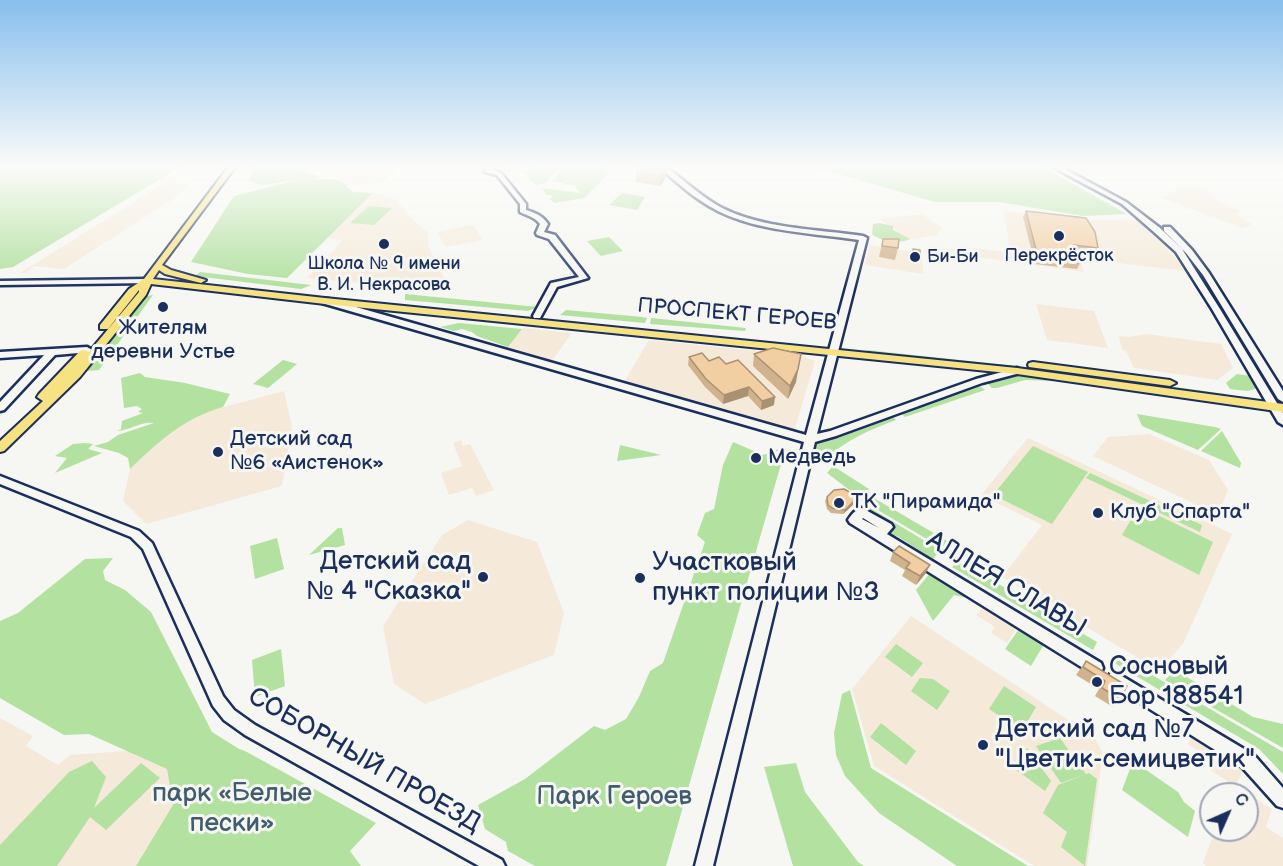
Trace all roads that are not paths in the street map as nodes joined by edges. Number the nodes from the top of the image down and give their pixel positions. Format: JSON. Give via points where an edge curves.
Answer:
{"nodes":[{"id":1,"x":202,"y":206,"type":"edge"},
{"id":2,"x":523,"y":206,"type":"edge"},
{"id":3,"x":717,"y":206,"type":"edge"},
{"id":4,"x":1127,"y":206,"type":"edge"},
{"id":5,"x":1136,"y":206,"type":"edge"},
{"id":6,"x":157,"y":266,"type":"junction"},
{"id":7,"x":1192,"y":271,"type":"junction"},
{"id":8,"x":1206,"y":273,"type":"junction"},
{"id":9,"x":187,"y":278,"type":"junction"},
{"id":10,"x":147,"y":281,"type":"junction"},
{"id":11,"x":0,"y":283,"type":"edge"},
{"id":12,"x":168,"y":284,"type":"junction"},
{"id":13,"x":143,"y":293,"type":"junction"},
{"id":14,"x":325,"y":301,"type":"junction"},
{"id":15,"x":537,"y":316,"type":"junction"},
{"id":16,"x":835,"y":348,"type":"junction"},
{"id":17,"x":87,"y":350,"type":"junction"},
{"id":18,"x":53,"y":351,"type":"junction"},
{"id":19,"x":0,"y":355,"type":"edge"},
{"id":20,"x":1017,"y":370,"type":"junction"},
{"id":21,"x":1278,"y":402,"type":"edge"},
{"id":22,"x":0,"y":408,"type":"edge"},
{"id":23,"x":1283,"y":422,"type":"edge"},
{"id":24,"x":0,"y":437,"type":"edge"},
{"id":25,"x":811,"y":439,"type":"junction"},
{"id":26,"x":0,"y":448,"type":"edge"},
{"id":27,"x":0,"y":480,"type":"edge"},
{"id":28,"x":879,"y":535,"type":"dead end"},
{"id":29,"x":1283,"y":800,"type":"edge"},
{"id":30,"x":496,"y":866,"type":"edge"},
{"id":31,"x":704,"y":866,"type":"edge"}],
"edges":[{"from":1,"to":6,"type":"main road"},
{"from":2,"to":15,"type":"street","via":[[522,211],[542,219],[540,233],[552,237],[584,278],[554,285]]},
{"from":3,"to":16,"type":"street","via":[[735,215],[779,225],[863,238]]},
{"from":4,"to":7,"type":"street","via":[[1174,246]]},
{"from":5,"to":8,"type":"street","via":[[1186,247]]},
{"from":6,"to":9,"type":"main road"},
{"from":6,"to":10,"type":"main road"},
{"from":7,"to":8,"type":"street"},
{"from":7,"to":21,"type":"street","via":[[1255,374]]},
{"from":8,"to":21,"type":"street"},
{"from":9,"to":10,"type":"main road"},
{"from":9,"to":15,"type":"main road","name":"ПРОСПЕКТ ГЕРОЕВ"},
{"from":10,"to":11,"type":"street"},
{"from":10,"to":12,"type":"main road","name":"ПРОСПЕКТ ГЕРОЕВ"},
{"from":10,"to":13,"type":"main road"},
{"from":10,"to":17,"type":"main road","via":[[132,291]]},
{"from":12,"to":13,"type":"main road"},
{"from":12,"to":14,"type":"main road","name":"ПРОСПЕКТ ГЕРОЕВ"},
{"from":13,"to":26,"type":"main road","via":[[76,375]]},
{"from":14,"to":16,"type":"main road","name":"ПРОСПЕКТ ГЕРОЕВ"},
{"from":14,"to":25,"type":"street","name":"ПРОСПЕКТ ГЕРОЕВ"},
{"from":15,"to":16,"type":"main road","name":"ПРОСПЕКТ ГЕРОЕВ"},
{"from":16,"to":20,"type":"main road","name":"ПРОСПЕКТ ГЕРОЕВ"},
{"from":16,"to":21,"type":"main road","name":"ПРОСПЕКТ ГЕРОЕВ","via":[[1109,374]]},
{"from":16,"to":25,"type":"street"},
{"from":17,"to":18,"type":"street"},
{"from":17,"to":24,"type":"main road"},
{"from":18,"to":19,"type":"street"},
{"from":18,"to":22,"type":"street"},
{"from":20,"to":21,"type":"main road","name":"ПРОСПЕКТ ГЕРОЕВ"},
{"from":20,"to":25,"type":"street","name":"ПРОСПЕКТ ГЕРОЕВ"},
{"from":21,"to":23,"type":"street"},
{"from":25,"to":31,"type":"street"},
{"from":27,"to":30,"type":"street","name":"СОБОРНЫЙ ПРОЕЗД","via":[[135,534],[148,546],[218,700],[229,715]]},
{"from":28,"to":29,"type":"street","name":"АЛЛЕЯ СЛАВЫ","via":[[1248,761]]}]}
